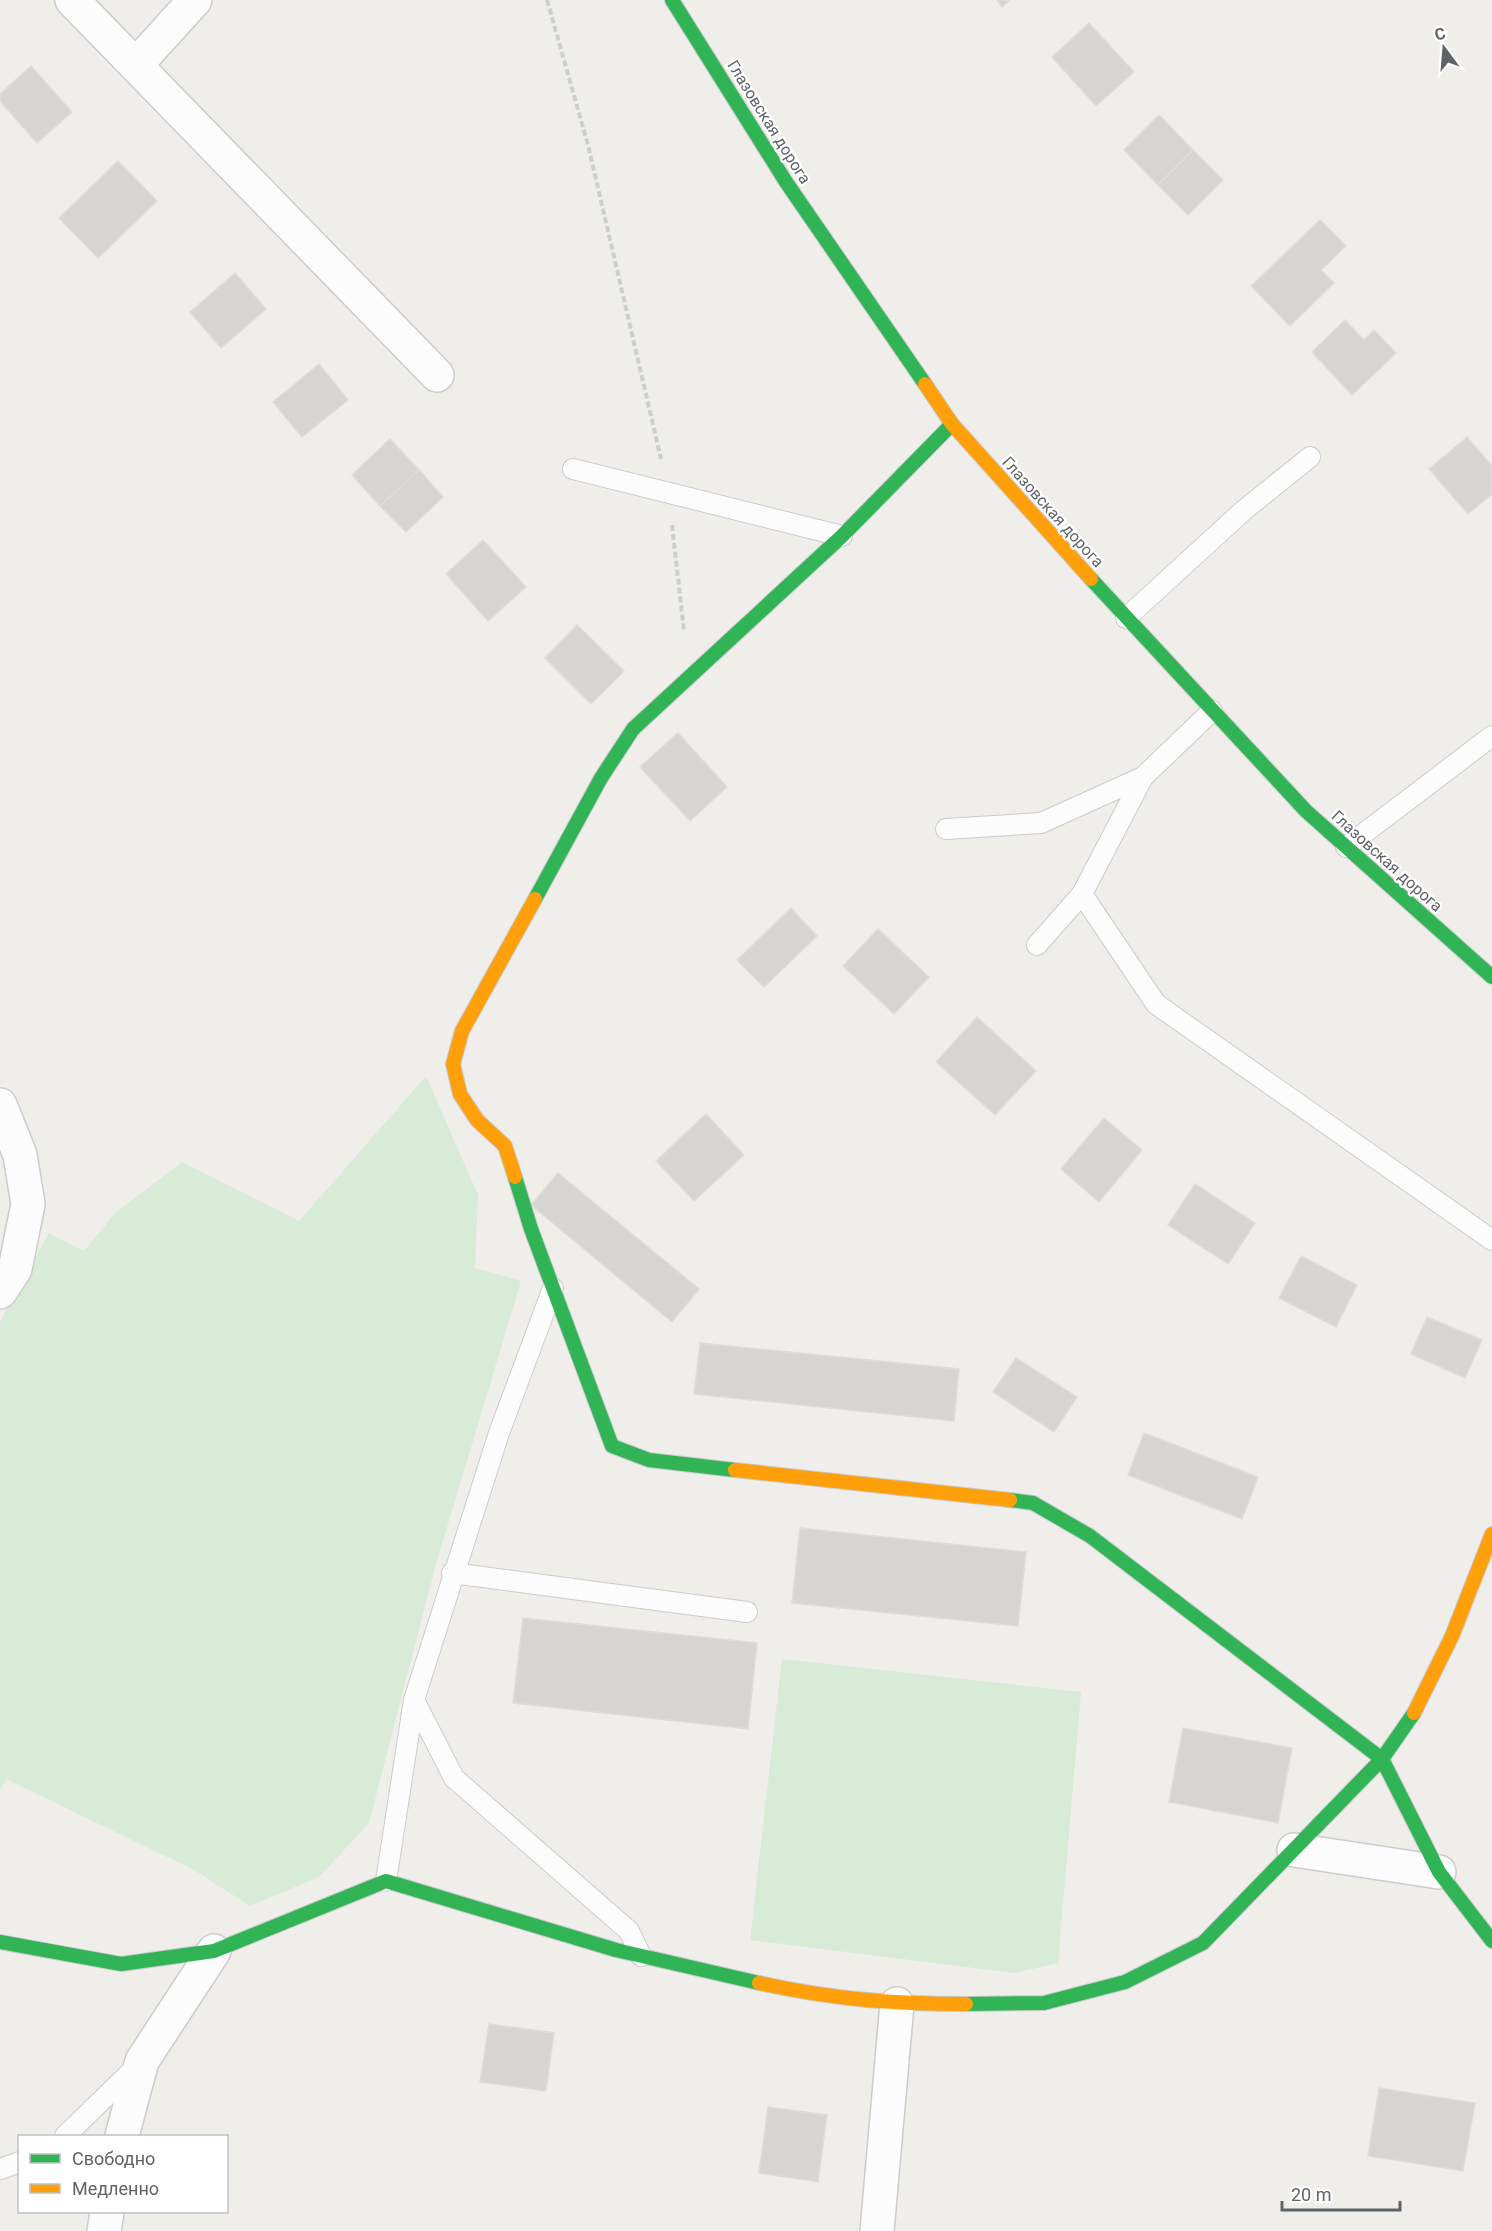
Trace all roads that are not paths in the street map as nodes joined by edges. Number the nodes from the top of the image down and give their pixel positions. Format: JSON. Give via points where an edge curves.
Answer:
{"nodes":[{"id":1,"x":72,"y":0,"type":"edge"},
{"id":2,"x":195,"y":0,"type":"edge"},
{"id":3,"x":672,"y":0,"type":"edge"},
{"id":4,"x":136,"y":65,"type":"junction"},
{"id":5,"x":437,"y":375,"type":"dead end"},
{"id":6,"x":952,"y":424,"type":"junction"},
{"id":7,"x":1310,"y":457,"type":"dead end"},
{"id":8,"x":573,"y":469,"type":"dead end"},
{"id":9,"x":842,"y":537,"type":"junction"},
{"id":10,"x":1126,"y":618,"type":"junction"},
{"id":11,"x":1212,"y":711,"type":"junction"},
{"id":12,"x":1492,"y":736,"type":"edge"},
{"id":13,"x":1143,"y":777,"type":"junction"},
{"id":14,"x":946,"y":829,"type":"dead end"},
{"id":15,"x":1346,"y":847,"type":"junction"},
{"id":16,"x":1082,"y":894,"type":"junction"},
{"id":17,"x":1037,"y":945,"type":"dead end"},
{"id":18,"x":1492,"y":976,"type":"edge"},
{"id":19,"x":0,"y":1105,"type":"edge"},
{"id":20,"x":1492,"y":1240,"type":"edge"},
{"id":21,"x":553,"y":1287,"type":"junction"},
{"id":22,"x":0,"y":1292,"type":"edge"},
{"id":23,"x":1492,"y":1534,"type":"edge"},
{"id":24,"x":452,"y":1574,"type":"junction"},
{"id":25,"x":747,"y":1612,"type":"dead end"},
{"id":26,"x":414,"y":1700,"type":"junction"},
{"id":27,"x":1382,"y":1759,"type":"junction"},
{"id":28,"x":1294,"y":1850,"type":"junction"},
{"id":29,"x":1439,"y":1872,"type":"junction"},
{"id":30,"x":386,"y":1881,"type":"junction"},
{"id":31,"x":1492,"y":1941,"type":"edge"},
{"id":32,"x":0,"y":1942,"type":"edge"},
{"id":33,"x":214,"y":1951,"type":"junction"},
{"id":34,"x":641,"y":1956,"type":"junction"},
{"id":35,"x":897,"y":2004,"type":"junction"},
{"id":36,"x":142,"y":2061,"type":"junction"},
{"id":37,"x":67,"y":2135,"type":"edge"},
{"id":38,"x":122,"y":2135,"type":"edge"},
{"id":39,"x":18,"y":2163,"type":"edge"},
{"id":40,"x":0,"y":2169,"type":"edge"},
{"id":41,"x":107,"y":2213,"type":"edge"},
{"id":42,"x":104,"y":2231,"type":"edge"},
{"id":43,"x":877,"y":2231,"type":"edge"}],
"edges":[{"from":1,"to":4,"type":"street"},
{"from":2,"to":4,"type":"street"},
{"from":3,"to":6,"type":"street","name":"Глазовская дорога","via":[[786,182]]},
{"from":4,"to":5,"type":"street"},
{"from":6,"to":9,"type":"street"},
{"from":6,"to":10,"type":"street","name":"Глазовская дорога"},
{"from":7,"to":10,"type":"lane","via":[[1243,511]]},
{"from":8,"to":9,"type":"lane"},
{"from":9,"to":21,"type":"street","via":[[633,729],[601,778],[462,1031],[453,1065],[460,1094],[477,1120],[505,1146]]},
{"from":10,"to":11,"type":"street","name":"Глазовская дорога"},
{"from":11,"to":13,"type":"lane"},
{"from":11,"to":15,"type":"street","name":"Глазовская дорога","via":[[1306,811]]},
{"from":12,"to":15,"type":"lane"},
{"from":13,"to":14,"type":"lane","via":[[1041,823]]},
{"from":13,"to":16,"type":"lane"},
{"from":15,"to":18,"type":"street","name":"Глазовская дорога"},
{"from":16,"to":17,"type":"lane"},
{"from":16,"to":20,"type":"lane","via":[[1156,1004]]},
{"from":19,"to":22,"type":"street","via":[[20,1155],[28,1204],[15,1269]]},
{"from":21,"to":24,"type":"lane"},
{"from":21,"to":27,"type":"street","via":[[612,1446],[649,1460],[1033,1503],[1090,1536]]},
{"from":23,"to":27,"type":"street","via":[[1452,1636],[1416,1710]]},
{"from":24,"to":25,"type":"lane"},
{"from":24,"to":26,"type":"lane"},
{"from":26,"to":30,"type":"lane"},
{"from":26,"to":34,"type":"lane","via":[[454,1778],[629,1931]]},
{"from":27,"to":28,"type":"street"},
{"from":27,"to":29,"type":"street"},
{"from":28,"to":29,"type":"street"},
{"from":28,"to":35,"type":"street","via":[[1203,1943],[1125,1982],[1044,2003]]},
{"from":29,"to":31,"type":"street"},
{"from":30,"to":33,"type":"street"},
{"from":30,"to":34,"type":"street"},
{"from":32,"to":33,"type":"street","via":[[121,1964]]},
{"from":33,"to":36,"type":"street"},
{"from":34,"to":35,"type":"street","via":[[816,1996]]},
{"from":35,"to":43,"type":"street"},
{"from":36,"to":37,"type":"lane"},
{"from":36,"to":38,"type":"street"},
{"from":39,"to":40,"type":"lane"},
{"from":41,"to":42,"type":"street"}]}
